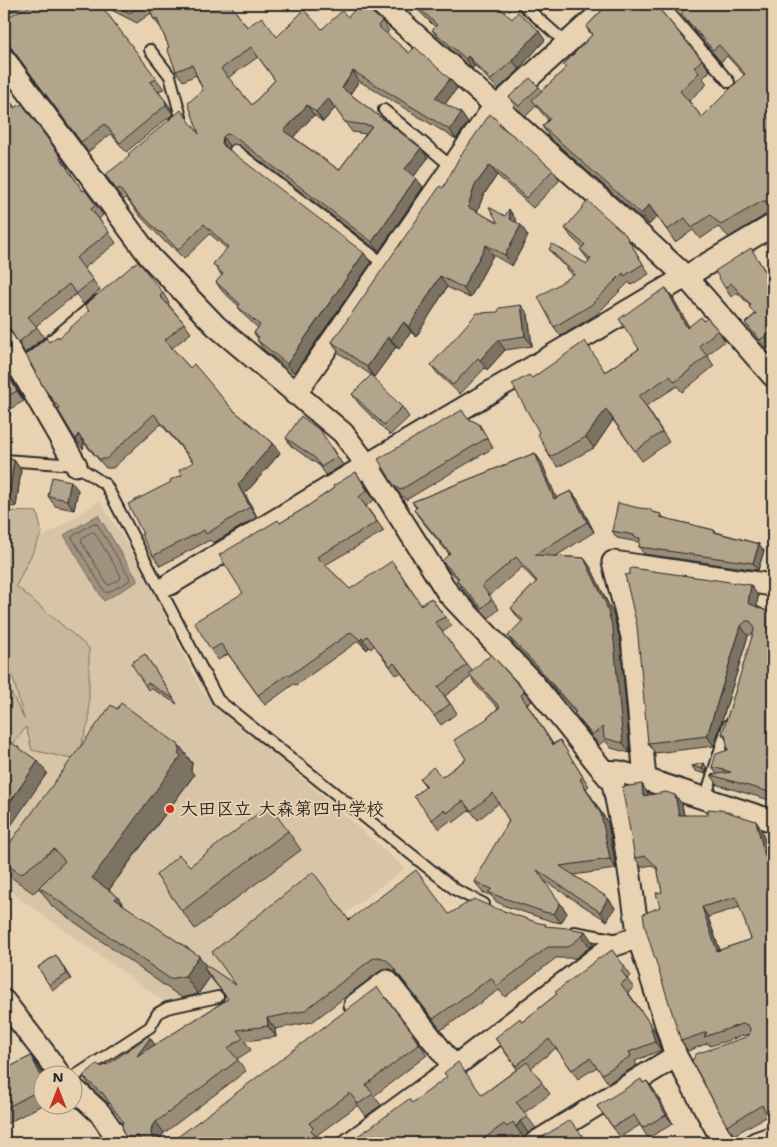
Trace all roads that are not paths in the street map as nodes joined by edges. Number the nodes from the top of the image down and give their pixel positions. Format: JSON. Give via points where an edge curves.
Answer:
{"nodes":[{"id":1,"x":381,"y":4,"type":"edge"},
{"id":2,"x":522,"y":4,"type":"edge"},
{"id":3,"x":610,"y":4,"type":"edge"},
{"id":4,"x":662,"y":4,"type":"edge"},
{"id":5,"x":566,"y":43,"type":"junction"},
{"id":6,"x":150,"y":50,"type":"dead end"},
{"id":7,"x":4,"y":59,"type":"edge"},
{"id":8,"x":729,"y":82,"type":"dead end"},
{"id":9,"x":497,"y":107,"type":"junction"},
{"id":10,"x":384,"y":110,"type":"dead end"},
{"id":11,"x":166,"y":129,"type":"edge"},
{"id":12,"x":234,"y":150,"type":"dead end"},
{"id":13,"x":452,"y":167,"type":"junction"},
{"id":14,"x":773,"y":225,"type":"edge"},
{"id":15,"x":385,"y":265,"type":"junction"},
{"id":16,"x":686,"y":277,"type":"junction"},
{"id":17,"x":106,"y":294,"type":"edge"},
{"id":18,"x":4,"y":341,"type":"edge"},
{"id":19,"x":19,"y":367,"type":"junction"},
{"id":20,"x":773,"y":376,"type":"edge"},
{"id":21,"x":295,"y":394,"type":"junction"},
{"id":22,"x":4,"y":460,"type":"edge"},
{"id":23,"x":76,"y":465,"type":"junction"},
{"id":24,"x":367,"y":465,"type":"junction"},
{"id":25,"x":772,"y":585,"type":"edge"},
{"id":26,"x":165,"y":587,"type":"junction"},
{"id":27,"x":731,"y":714,"type":"edge"},
{"id":28,"x":603,"y":771,"type":"junction"},
{"id":29,"x":645,"y":780,"type":"junction"},
{"id":30,"x":705,"y":799,"type":"junction"},
{"id":31,"x":773,"y":821,"type":"edge"},
{"id":32,"x":494,"y":909,"type":"edge"},
{"id":33,"x":566,"y":930,"type":"edge"},
{"id":34,"x":633,"y":940,"type":"junction"},
{"id":35,"x":218,"y":997,"type":"edge"},
{"id":36,"x":4,"y":1001,"type":"edge"},
{"id":37,"x":341,"y":1016,"type":"edge"},
{"id":38,"x":682,"y":1061,"type":"junction"},
{"id":39,"x":52,"y":1064,"type":"edge"},
{"id":40,"x":454,"y":1067,"type":"junction"},
{"id":41,"x":82,"y":1071,"type":"edge"},
{"id":42,"x":82,"y":1096,"type":"edge"},
{"id":43,"x":773,"y":1137,"type":"edge"},
{"id":44,"x":119,"y":1143,"type":"edge"},
{"id":45,"x":350,"y":1143,"type":"edge"},
{"id":46,"x":535,"y":1143,"type":"edge"},
{"id":47,"x":724,"y":1143,"type":"edge"},
{"id":48,"x":756,"y":1143,"type":"edge"}],
"edges":[{"from":1,"to":9,"type":"street"},
{"from":2,"to":5,"type":"lane"},
{"from":3,"to":5,"type":"street"},
{"from":4,"to":8,"type":"lane"},
{"from":5,"to":9,"type":"street"},
{"from":6,"to":11,"type":"lane","via":[[170,76],[181,117]]},
{"from":7,"to":21,"type":"street","via":[[101,182],[147,260],[216,326]]},
{"from":9,"to":13,"type":"street"},
{"from":9,"to":16,"type":"street"},
{"from":10,"to":13,"type":"lane"},
{"from":12,"to":15,"type":"lane"},
{"from":13,"to":15,"type":"street"},
{"from":14,"to":16,"type":"street"},
{"from":15,"to":21,"type":"street"},
{"from":16,"to":20,"type":"street"},
{"from":16,"to":24,"type":"street"},
{"from":17,"to":19,"type":"lane"},
{"from":18,"to":19,"type":"street"},
{"from":19,"to":23,"type":"street"},
{"from":21,"to":24,"type":"street","via":[[343,433]]},
{"from":22,"to":23,"type":"lane"},
{"from":23,"to":26,"type":"lane","via":[[106,485]]},
{"from":24,"to":26,"type":"street"},
{"from":24,"to":28,"type":"street","via":[[448,592],[534,684]]},
{"from":25,"to":29,"type":"street","via":[[614,562],[632,638]]},
{"from":26,"to":32,"type":"lane","via":[[218,700],[456,890]]},
{"from":27,"to":30,"type":"lane"},
{"from":28,"to":29,"type":"street","via":[[620,772]]},
{"from":28,"to":34,"type":"street","via":[[614,783],[626,849]]},
{"from":29,"to":30,"type":"street"},
{"from":30,"to":31,"type":"street"},
{"from":33,"to":34,"type":"lane"},
{"from":34,"to":38,"type":"street"},
{"from":34,"to":40,"type":"street","via":[[612,946]]},
{"from":35,"to":41,"type":"lane","via":[[167,1008],[158,1013],[150,1027]]},
{"from":36,"to":39,"type":"street"},
{"from":37,"to":40,"type":"street","via":[[387,981]]},
{"from":38,"to":46,"type":"street"},
{"from":38,"to":47,"type":"street"},
{"from":40,"to":45,"type":"street"},
{"from":42,"to":44,"type":"street","via":[[100,1113]]},
{"from":43,"to":48,"type":"street"}]}
